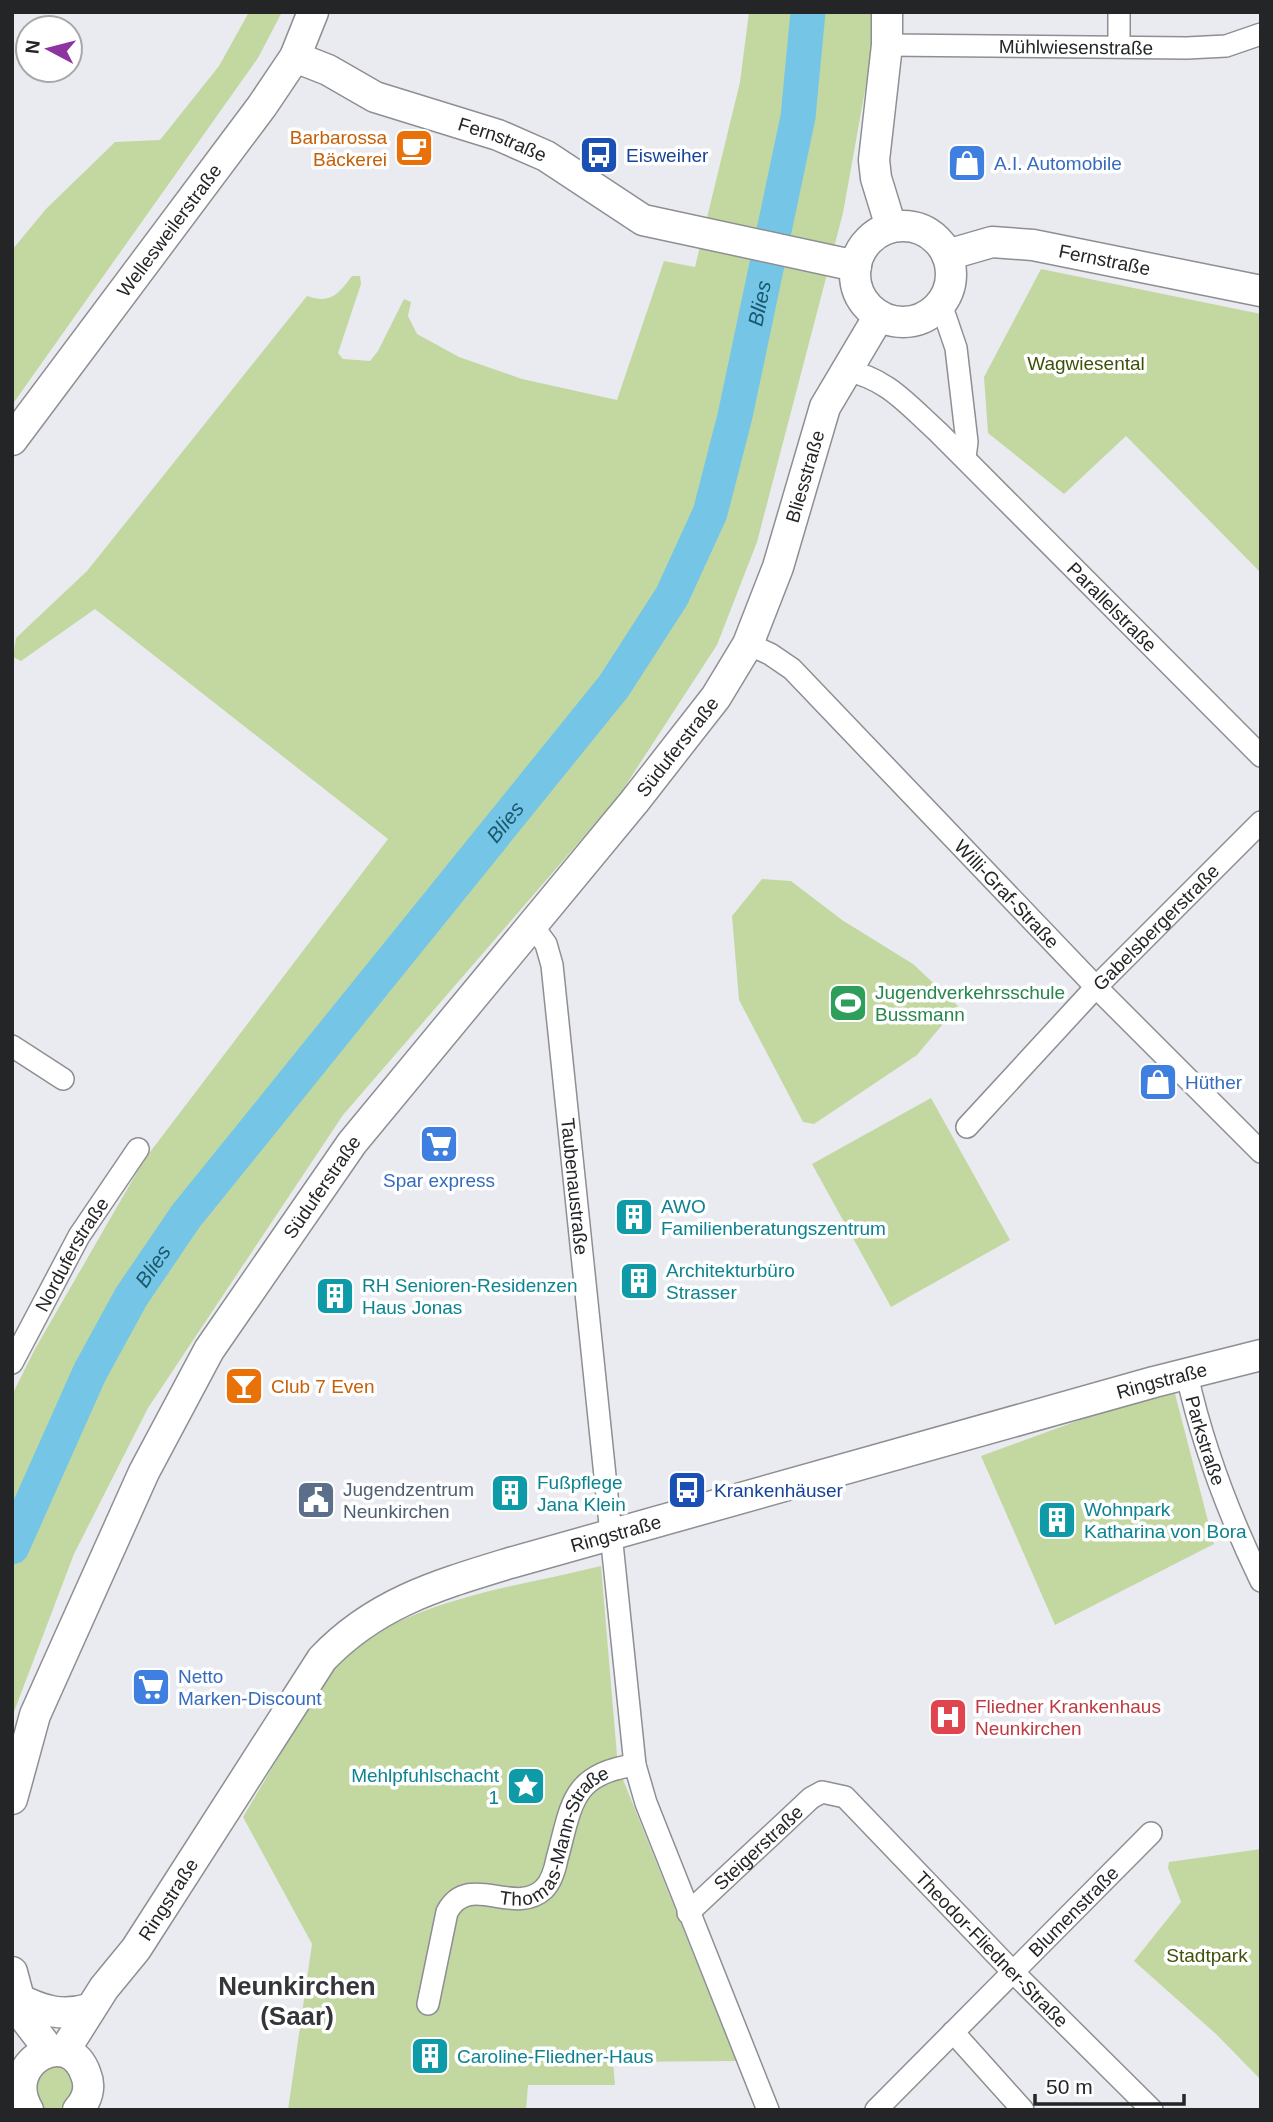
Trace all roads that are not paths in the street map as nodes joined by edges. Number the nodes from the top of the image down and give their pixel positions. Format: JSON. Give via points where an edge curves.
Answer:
{"nodes":[{"id":1,"x":313,"y":12,"type":"edge"},
{"id":2,"x":887,"y":12,"type":"edge"},
{"id":3,"x":1119,"y":12,"type":"edge"},
{"id":4,"x":1261,"y":34,"type":"edge"},
{"id":5,"x":887,"y":45,"type":"junction"},
{"id":6,"x":1119,"y":45,"type":"junction"},
{"id":7,"x":295,"y":57,"type":"junction"},
{"id":8,"x":891,"y":227,"type":"junction"},
{"id":9,"x":947,"y":255,"type":"junction"},
{"id":10,"x":856,"y":266,"type":"junction"},
{"id":11,"x":1261,"y":292,"type":"edge"},
{"id":12,"x":941,"y":304,"type":"junction"},
{"id":13,"x":879,"y":316,"type":"junction"},
{"id":14,"x":846,"y":372,"type":"junction"},
{"id":15,"x":12,"y":440,"type":"edge"},
{"id":16,"x":965,"y":457,"type":"junction"},
{"id":17,"x":748,"y":645,"type":"junction"},
{"id":18,"x":1261,"y":756,"type":"edge"},
{"id":19,"x":1261,"y":822,"type":"edge"},
{"id":20,"x":532,"y":925,"type":"junction"},
{"id":21,"x":1096,"y":987,"type":"junction"},
{"id":22,"x":12,"y":1046,"type":"edge"},
{"id":23,"x":63,"y":1079,"type":"dead end"},
{"id":24,"x":967,"y":1127,"type":"dead end"},
{"id":25,"x":138,"y":1149,"type":"dead end"},
{"id":26,"x":1261,"y":1152,"type":"edge"},
{"id":27,"x":1261,"y":1355,"type":"edge"},
{"id":28,"x":12,"y":1363,"type":"edge"},
{"id":29,"x":1186,"y":1375,"type":"junction"},
{"id":30,"x":612,"y":1535,"type":"junction"},
{"id":31,"x":1261,"y":1581,"type":"edge"},
{"id":32,"x":635,"y":1765,"type":"junction"},
{"id":33,"x":833,"y":1793,"type":"joint"},
{"id":34,"x":12,"y":1799,"type":"edge"},
{"id":35,"x":1151,"y":1833,"type":"dead end"},
{"id":36,"x":688,"y":1913,"type":"junction"},
{"id":37,"x":136,"y":1949,"type":"junction"},
{"id":38,"x":1012,"y":1971,"type":"junction"},
{"id":39,"x":14,"y":1997,"type":"edge"},
{"id":40,"x":428,"y":2004,"type":"dead end"},
{"id":41,"x":89,"y":2009,"type":"junction"},
{"id":42,"x":953,"y":2032,"type":"junction"},
{"id":43,"x":35,"y":2082,"type":"edge"},
{"id":44,"x":78,"y":2110,"type":"edge"},
{"id":45,"x":768,"y":2110,"type":"edge"},
{"id":46,"x":876,"y":2110,"type":"edge"},
{"id":47,"x":1023,"y":2110,"type":"edge"},
{"id":48,"x":1152,"y":2110,"type":"edge"}],
"edges":[{"from":1,"to":7,"type":"street","name":"Wellesweilerstraße"},
{"from":2,"to":5,"type":"street"},
{"from":3,"to":6,"type":"street"},
{"from":4,"to":6,"type":"street","name":"Mühlwiesenstraße","via":[[1226,46]]},
{"from":5,"to":6,"type":"street","name":"Mühlwiesenstraße"},
{"from":5,"to":8,"type":"street","via":[[874,160]]},
{"from":7,"to":10,"type":"street","name":"Fernstraße","via":[[375,97],[498,135],[546,156],[643,220]]},
{"from":7,"to":15,"type":"street","name":"Wellesweilerstraße"},
{"from":8,"to":9,"type":"street","via":[[917,227],[931,234]]},
{"from":8,"to":10,"type":"street","via":[[872,236]]},
{"from":9,"to":11,"type":"street","name":"Fernstraße","via":[[992,242],[1032,245]]},
{"from":9,"to":12,"type":"street","via":[[952,275]]},
{"from":10,"to":13,"type":"street","via":[[858,293]]},
{"from":12,"to":13,"type":"street","via":[[912,321],[901,323]]},
{"from":12,"to":16,"type":"street","via":[[956,348]]},
{"from":13,"to":14,"type":"street","name":"Bliesstraße"},
{"from":14,"to":16,"type":"street","name":"Parallelstraße","via":[[867,374],[881,382]]},
{"from":14,"to":17,"type":"street","name":"Bliesstraße","via":[[825,407],[778,567]]},
{"from":16,"to":18,"type":"street","name":"Parallelstraße"},
{"from":17,"to":20,"type":"street","name":"Süduferstraße","via":[[708,708]]},
{"from":17,"to":21,"type":"street","name":"Willi-Graf-Straße","via":[[792,669]]},
{"from":19,"to":21,"type":"street","name":"Gabelsbergerstraße"},
{"from":20,"to":30,"type":"street","name":"Taubenaustraße","via":[[547,944],[552,965]]},
{"from":20,"to":34,"type":"street","name":"Süduferstraße","via":[[352,1143],[209,1350],[152,1455],[40,1703],[25,1741]]},
{"from":21,"to":24,"type":"street","name":"Gabelsbergerstraße"},
{"from":21,"to":26,"type":"street","name":"Willi-Graf-Straße"},
{"from":22,"to":23,"type":"street"},
{"from":25,"to":28,"type":"street","name":"Norduferstraße","via":[[79,1236]]},
{"from":27,"to":29,"type":"street","name":"Ringstraße"},
{"from":29,"to":30,"type":"street","name":"Ringstraße"},
{"from":29,"to":31,"type":"street","name":"Parkstraße","via":[[1200,1431],[1239,1537]]},
{"from":30,"to":32,"type":"street","name":"Thomas-Mann-Straße"},
{"from":30,"to":37,"type":"street","name":"Ringstraße","via":[[437,1585],[363,1621],[340,1639],[322,1659]]},
{"from":32,"to":36,"type":"street","name":"Thomas-Mann-Straße"},
{"from":32,"to":40,"type":"street","name":"Thomas-Mann-Straße","via":[[602,1771],[579,1793],[551,1879],[535,1895],[516,1901],[469,1894],[454,1901],[447,1912]]},
{"from":33,"to":36,"type":"street","name":"Steigerstraße","via":[[811,1798]]},
{"from":33,"to":38,"type":"street","name":"Theodor-Fliedner-Straße","via":[[845,1797]]},
{"from":35,"to":38,"type":"street","name":"Blumenstraße"},
{"from":36,"to":45,"type":"street","name":"Thomas-Mann-Straße"},
{"from":37,"to":41,"type":"street","name":"Ringstraße"},
{"from":37,"to":43,"type":"street","name":"Ringstraße","via":[[86,2054]]},
{"from":38,"to":42,"type":"street","name":"Blumenstraße"},
{"from":38,"to":48,"type":"street","name":"Theodor-Fliedner-Straße"},
{"from":39,"to":41,"type":"street","via":[[54,2013]]},
{"from":39,"to":43,"type":"street","via":[[24,2017]]},
{"from":41,"to":43,"type":"street","name":"Ringstraße","via":[[68,2045]]},
{"from":42,"to":46,"type":"street","name":"Blumenstraße"},
{"from":42,"to":47,"type":"street"},
{"from":43,"to":44,"type":"street","via":[[88,2088]]}]}
